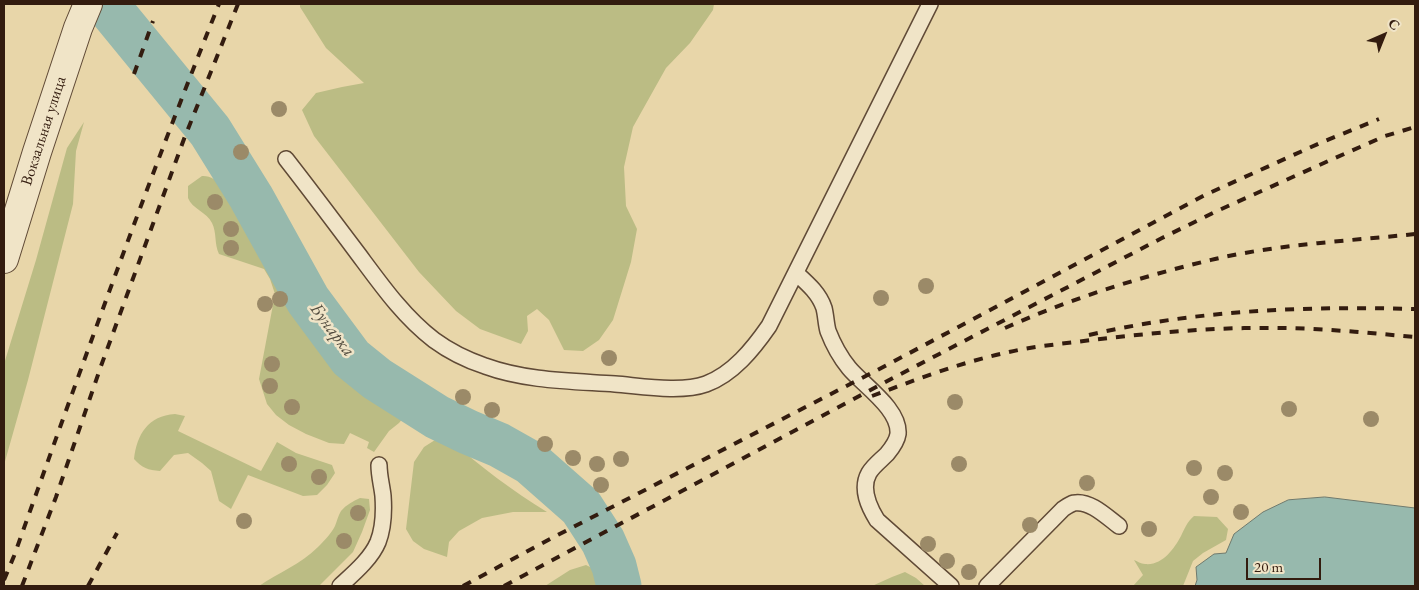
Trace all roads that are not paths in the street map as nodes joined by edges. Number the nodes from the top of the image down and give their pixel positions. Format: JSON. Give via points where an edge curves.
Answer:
{"nodes":[{"id":1,"x":930,"y":4,"type":"edge"},
{"id":2,"x":83,"y":16,"type":"edge"},
{"id":3,"x":286,"y":159,"type":"dead end"},
{"id":4,"x":4,"y":259,"type":"edge"},
{"id":5,"x":796,"y":273,"type":"junction"},
{"id":6,"x":379,"y":465,"type":"dead end"},
{"id":7,"x":1120,"y":526,"type":"dead end"},
{"id":8,"x":340,"y":586,"type":"edge"},
{"id":9,"x":951,"y":586,"type":"edge"},
{"id":10,"x":988,"y":586,"type":"edge"}],
"edges":[{"from":1,"to":5,"type":"lane"},
{"from":2,"to":4,"type":"street","name":"Вокзальная улица"},
{"from":3,"to":5,"type":"lane","via":[[412,321],[458,355],[512,374],[660,388],[705,384],[726,374],[756,344]]},
{"from":5,"to":9,"type":"lane","via":[[818,297],[828,331],[840,355],[883,401],[896,423],[898,433],[895,442],[869,473],[866,482],[871,510],[877,520]]},
{"from":6,"to":8,"type":"lane","via":[[383,508],[378,543],[369,557]]},
{"from":7,"to":10,"type":"lane","via":[[1093,507],[1072,504],[1063,509]]}]}
